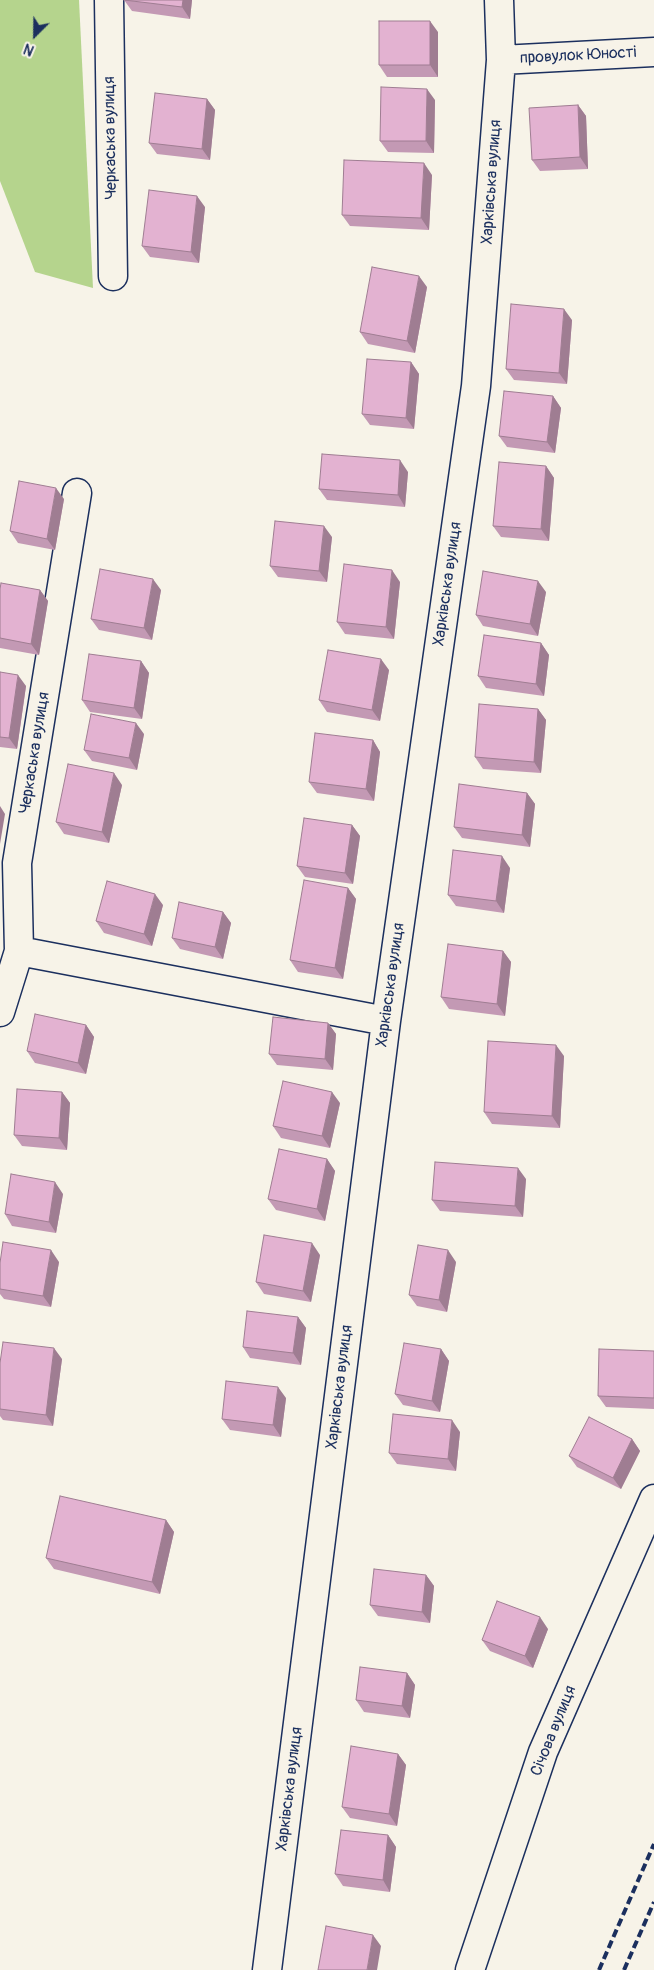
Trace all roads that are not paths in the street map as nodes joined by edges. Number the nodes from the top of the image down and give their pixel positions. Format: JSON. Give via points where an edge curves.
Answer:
{"nodes":[{"id":1,"x":109,"y":0,"type":"edge"},
{"id":2,"x":499,"y":0,"type":"edge"},
{"id":3,"x":654,"y":52,"type":"edge"},
{"id":4,"x":501,"y":60,"type":"junction"},
{"id":5,"x":113,"y":276,"type":"dead end"},
{"id":6,"x":77,"y":492,"type":"dead end"},
{"id":7,"x":19,"y":951,"type":"junction"},
{"id":8,"x":0,"y":1012,"type":"edge"},
{"id":9,"x":386,"y":1021,"type":"junction"},
{"id":10,"x":654,"y":1499,"type":"edge"},
{"id":11,"x":267,"y":1970,"type":"edge"},
{"id":12,"x":470,"y":1970,"type":"edge"}],
"edges":[{"from":1,"to":5,"type":"street","name":"Черкаська вулиця"},
{"from":2,"to":4,"type":"street","name":"Харківська вулиця"},
{"from":3,"to":4,"type":"street","name":"провулок Юності"},
{"from":4,"to":9,"type":"street","name":"Харківська вулиця","via":[[476,386]]},
{"from":6,"to":7,"type":"street","name":"Черкаська вулиця","via":[[17,863]]},
{"from":7,"to":8,"type":"street","name":"Черкаська вулиця"},
{"from":7,"to":9,"type":"street"},
{"from":9,"to":11,"type":"street","name":"Харківська вулиця"},
{"from":10,"to":12,"type":"street","name":"Січова вулиця","via":[[543,1752]]}]}
